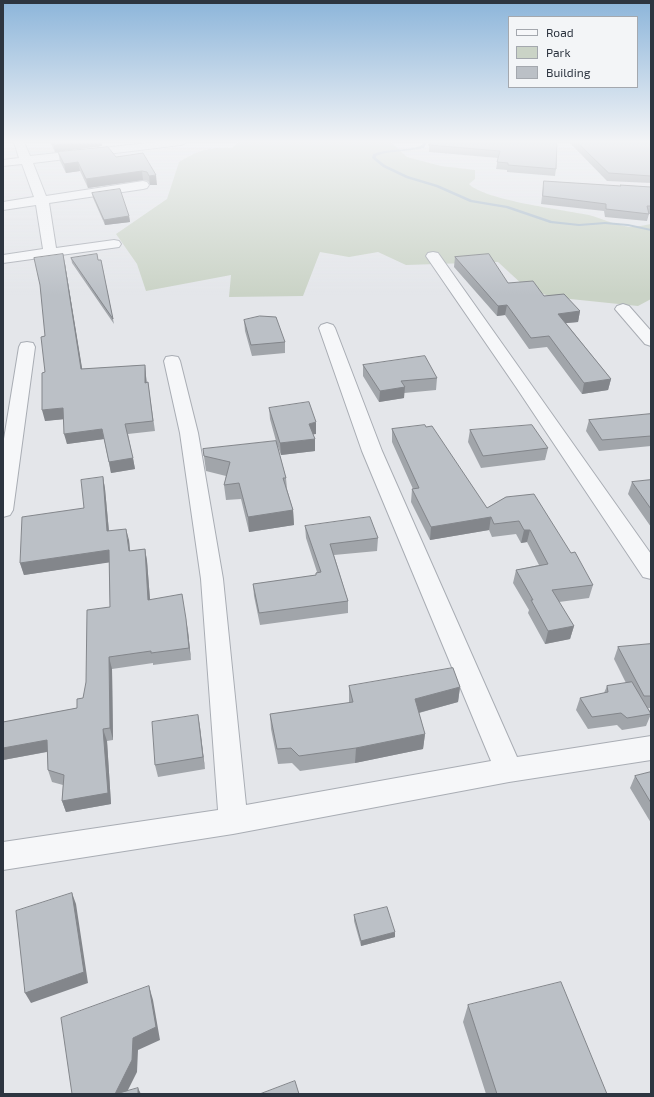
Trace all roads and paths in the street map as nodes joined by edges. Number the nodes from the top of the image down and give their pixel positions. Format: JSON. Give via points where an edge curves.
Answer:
{"nodes":[{"id":1,"x":39,"y":193,"type":"edge"},
{"id":2,"x":91,"y":193,"type":"edge"},
{"id":3,"x":42,"y":201,"type":"junction"},
{"id":4,"x":3,"y":206,"type":"edge"},
{"id":5,"x":114,"y":244,"type":"dead end"},
{"id":6,"x":50,"y":252,"type":"junction"},
{"id":7,"x":433,"y":256,"type":"dead end"},
{"id":8,"x":3,"y":259,"type":"edge"},
{"id":9,"x":623,"y":309,"type":"dead end"},
{"id":10,"x":327,"y":328,"type":"dead end"},
{"id":11,"x":651,"y":341,"type":"edge"},
{"id":12,"x":28,"y":347,"type":"dead end"},
{"id":13,"x":172,"y":361,"type":"dead end"},
{"id":14,"x":3,"y":510,"type":"edge"},
{"id":15,"x":651,"y":571,"type":"edge"},
{"id":16,"x":651,"y":748,"type":"edge"},
{"id":17,"x":509,"y":770,"type":"junction"},
{"id":18,"x":233,"y":821,"type":"junction"},
{"id":19,"x":3,"y":856,"type":"edge"}],
"edges":[{"from":1,"to":3,"type":"street"},
{"from":2,"to":3,"type":"street"},
{"from":3,"to":4,"type":"street"},
{"from":3,"to":6,"type":"street"},
{"from":5,"to":6,"type":"street"},
{"from":6,"to":8,"type":"street"},
{"from":7,"to":15,"type":"street"},
{"from":9,"to":11,"type":"street"},
{"from":10,"to":17,"type":"street","via":[[372,451]]},
{"from":12,"to":14,"type":"street"},
{"from":13,"to":18,"type":"street","via":[[189,433],[212,579]]},
{"from":16,"to":17,"type":"street"},
{"from":17,"to":18,"type":"street"},
{"from":18,"to":19,"type":"street"}]}
